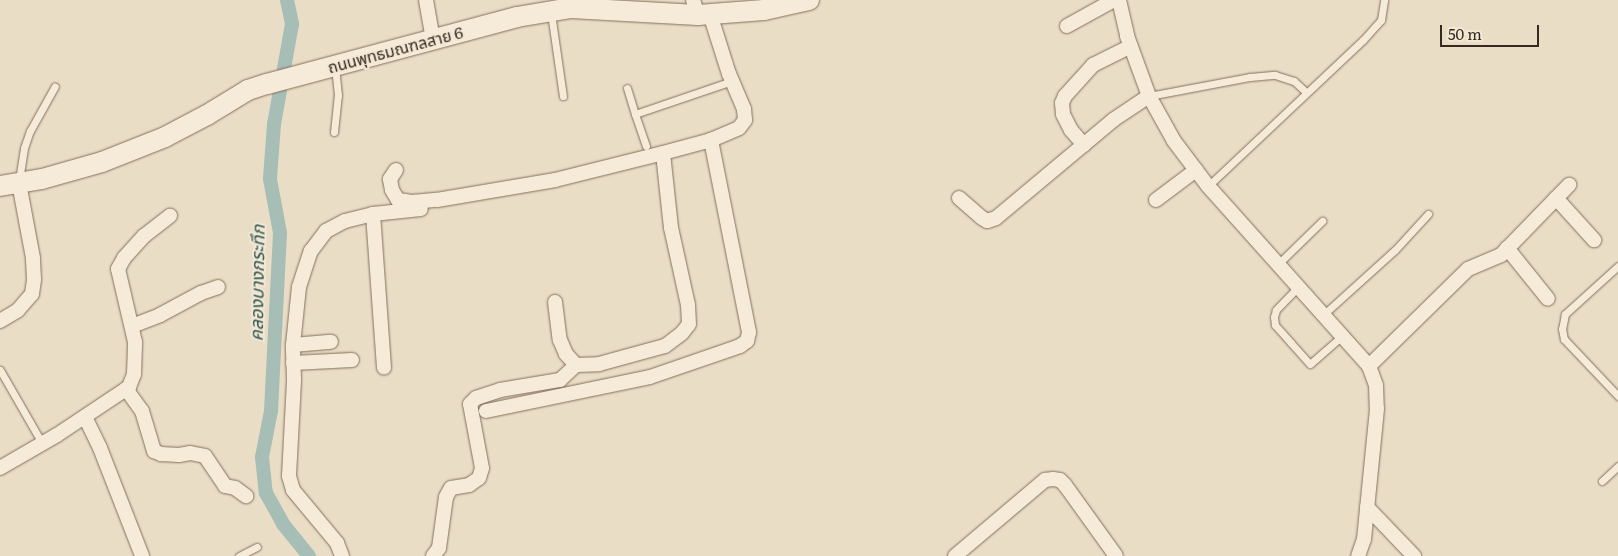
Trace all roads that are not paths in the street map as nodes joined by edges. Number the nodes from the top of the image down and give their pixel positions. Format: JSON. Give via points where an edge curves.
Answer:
{"nodes":[{"id":1,"x":426,"y":0,"type":"edge"},
{"id":2,"x":809,"y":0,"type":"edge"},
{"id":3,"x":1114,"y":0,"type":"edge"},
{"id":4,"x":1119,"y":0,"type":"edge"},
{"id":5,"x":1384,"y":0,"type":"edge"},
{"id":6,"x":586,"y":4,"type":"edge"},
{"id":7,"x":739,"y":6,"type":"edge"},
{"id":8,"x":551,"y":10,"type":"junction"},
{"id":9,"x":700,"y":10,"type":"edge"},
{"id":10,"x":1067,"y":26,"type":"dead end"},
{"id":11,"x":433,"y":39,"type":"junction"},
{"id":12,"x":1131,"y":46,"type":"junction"},
{"id":13,"x":335,"y":65,"type":"junction"},
{"id":14,"x":732,"y":81,"type":"junction"},
{"id":15,"x":55,"y":86,"type":"dead end"},
{"id":16,"x":627,"y":88,"type":"dead end"},
{"id":17,"x":1306,"y":92,"type":"junction"},
{"id":18,"x":563,"y":96,"type":"dead end"},
{"id":19,"x":1149,"y":96,"type":"junction"},
{"id":20,"x":635,"y":114,"type":"junction"},
{"id":21,"x":334,"y":132,"type":"dead end"},
{"id":22,"x":711,"y":140,"type":"junction"},
{"id":23,"x":1084,"y":145,"type":"junction"},
{"id":24,"x":646,"y":146,"type":"dead end"},
{"id":25,"x":663,"y":153,"type":"junction"},
{"id":26,"x":396,"y":170,"type":"dead end"},
{"id":27,"x":1196,"y":170,"type":"junction"},
{"id":28,"x":10,"y":184,"type":"edge"},
{"id":29,"x":1569,"y":185,"type":"dead end"},
{"id":30,"x":1208,"y":186,"type":"junction"},
{"id":31,"x":959,"y":198,"type":"dead end"},
{"id":32,"x":1556,"y":198,"type":"junction"},
{"id":33,"x":437,"y":200,"type":"junction"},
{"id":34,"x":1156,"y":200,"type":"dead end"},
{"id":35,"x":373,"y":214,"type":"junction"},
{"id":36,"x":1428,"y":214,"type":"dead end"},
{"id":37,"x":170,"y":216,"type":"dead end"},
{"id":38,"x":1322,"y":221,"type":"dead end"},
{"id":39,"x":1594,"y":240,"type":"dead end"},
{"id":40,"x":1507,"y":248,"type":"junction"},
{"id":41,"x":1278,"y":264,"type":"junction"},
{"id":42,"x":1618,"y":266,"type":"edge"},
{"id":43,"x":218,"y":287,"type":"dead end"},
{"id":44,"x":1298,"y":287,"type":"junction"},
{"id":45,"x":1548,"y":299,"type":"dead end"},
{"id":46,"x":555,"y":302,"type":"dead end"},
{"id":47,"x":1323,"y":315,"type":"junction"},
{"id":48,"x":0,"y":321,"type":"edge"},
{"id":49,"x":132,"y":326,"type":"junction"},
{"id":50,"x":1342,"y":336,"type":"junction"},
{"id":51,"x":331,"y":342,"type":"dead end"},
{"id":52,"x":293,"y":344,"type":"junction"},
{"id":53,"x":352,"y":360,"type":"dead end"},
{"id":54,"x":294,"y":363,"type":"junction"},
{"id":55,"x":576,"y":365,"type":"junction"},
{"id":56,"x":1369,"y":366,"type":"junction"},
{"id":57,"x":384,"y":368,"type":"dead end"},
{"id":58,"x":0,"y":370,"type":"edge"},
{"id":59,"x":126,"y":389,"type":"junction"},
{"id":60,"x":1618,"y":396,"type":"edge"},
{"id":61,"x":486,"y":411,"type":"dead end"},
{"id":62,"x":85,"y":417,"type":"junction"},
{"id":63,"x":42,"y":444,"type":"junction"},
{"id":64,"x":1618,"y":466,"type":"edge"},
{"id":65,"x":0,"y":468,"type":"edge"},
{"id":66,"x":1602,"y":481,"type":"dead end"},
{"id":67,"x":246,"y":496,"type":"dead end"},
{"id":68,"x":1367,"y":507,"type":"junction"},
{"id":69,"x":257,"y":547,"type":"dead end"},
{"id":70,"x":142,"y":556,"type":"edge"},
{"id":71,"x":239,"y":556,"type":"edge"},
{"id":72,"x":342,"y":556,"type":"edge"},
{"id":73,"x":433,"y":556,"type":"edge"},
{"id":74,"x":955,"y":556,"type":"edge"},
{"id":75,"x":1116,"y":556,"type":"edge"},
{"id":76,"x":1358,"y":556,"type":"edge"},
{"id":77,"x":1414,"y":556,"type":"edge"}],
"edges":[{"from":1,"to":11,"type":"street"},
{"from":2,"to":7,"type":"main road","name":"ถนนพุทธมณฑลสาย 6","via":[[764,10]]},
{"from":3,"to":10,"type":"street"},
{"from":4,"to":12,"type":"street"},
{"from":5,"to":17,"type":"lane","via":[[1381,20]]},
{"from":6,"to":8,"type":"main road","name":"ถนนพุทธมณฑลสาย 6"},
{"from":6,"to":9,"type":"main road","name":"ถนนพุทธมณฑลสาย 6"},
{"from":7,"to":9,"type":"main road","name":"ถนนพุทธมณฑลสาย 6"},
{"from":8,"to":11,"type":"main road","name":"ถนนพุทธมณฑลสาย 6"},
{"from":8,"to":18,"type":"lane"},
{"from":9,"to":14,"type":"street"},
{"from":11,"to":13,"type":"main road","name":"ถนนพุทธมณฑลสาย 6"},
{"from":12,"to":19,"type":"street"},
{"from":12,"to":23,"type":"street","via":[[1093,65],[1065,96],[1063,114]]},
{"from":13,"to":21,"type":"lane","via":[[338,95]]},
{"from":13,"to":28,"type":"main road","name":"ถนนพุทธมณฑลสาย 6","via":[[248,90],[166,136],[102,162],[47,178]]},
{"from":14,"to":20,"type":"lane"},
{"from":14,"to":22,"type":"street","via":[[744,109],[745,120],[739,128]]},
{"from":15,"to":28,"type":"lane","via":[[30,132]]},
{"from":16,"to":20,"type":"lane"},
{"from":17,"to":19,"type":"lane","via":[[1294,81],[1275,75],[1250,76]]},
{"from":17,"to":30,"type":"lane"},
{"from":19,"to":23,"type":"street","via":[[1113,120]]},
{"from":19,"to":27,"type":"street","via":[[1174,141]]},
{"from":20,"to":24,"type":"lane"},
{"from":22,"to":25,"type":"street"},
{"from":22,"to":61,"type":"street","via":[[749,332],[747,341],[650,378]]},
{"from":23,"to":31,"type":"street","via":[[996,218],[988,221],[982,218]]},
{"from":25,"to":33,"type":"street","via":[[555,180]]},
{"from":25,"to":55,"type":"street","via":[[671,228],[688,305],[689,324],[666,346],[599,364]]},
{"from":26,"to":33,"type":"street","via":[[390,180],[398,200]]},
{"from":27,"to":30,"type":"street"},
{"from":27,"to":34,"type":"street"},
{"from":28,"to":48,"type":"street","via":[[33,258],[34,279],[32,294],[18,310]]},
{"from":29,"to":32,"type":"street"},
{"from":30,"to":41,"type":"street"},
{"from":32,"to":39,"type":"street"},
{"from":32,"to":40,"type":"street"},
{"from":33,"to":35,"type":"street","via":[[422,208]]},
{"from":35,"to":52,"type":"street","via":[[345,221],[326,231],[311,251],[299,287]]},
{"from":35,"to":57,"type":"street"},
{"from":36,"to":47,"type":"lane","via":[[1395,250]]},
{"from":37,"to":49,"type":"street","via":[[144,236],[118,269]]},
{"from":38,"to":41,"type":"lane"},
{"from":40,"to":45,"type":"street"},
{"from":40,"to":56,"type":"street","via":[[1495,259],[1468,269]]},
{"from":41,"to":44,"type":"street"},
{"from":42,"to":60,"type":"lane","via":[[1565,314],[1562,329],[1564,339]]},
{"from":43,"to":49,"type":"street"},
{"from":44,"to":47,"type":"street"},
{"from":44,"to":50,"type":"lane","via":[[1276,310],[1275,325],[1310,364]]},
{"from":46,"to":55,"type":"street","via":[[560,340]]},
{"from":47,"to":50,"type":"street"},
{"from":49,"to":59,"type":"street","via":[[136,358],[132,381]]},
{"from":50,"to":56,"type":"street"},
{"from":51,"to":52,"type":"street"},
{"from":52,"to":54,"type":"street"},
{"from":53,"to":54,"type":"street"},
{"from":54,"to":72,"type":"street","via":[[289,476],[293,490],[337,543]]},
{"from":55,"to":73,"type":"street","via":[[560,380],[500,390],[476,398],[470,404],[482,468],[479,478],[469,485],[451,488],[446,497],[439,548]]},
{"from":56,"to":68,"type":"street","via":[[1376,385],[1377,409]]},
{"from":58,"to":63,"type":"lane"},
{"from":59,"to":62,"type":"street"},
{"from":59,"to":67,"type":"street","via":[[142,410],[154,451],[205,456],[225,486],[236,488]]},
{"from":62,"to":63,"type":"street"},
{"from":62,"to":70,"type":"street"},
{"from":63,"to":65,"type":"street"},
{"from":64,"to":66,"type":"lane"},
{"from":68,"to":76,"type":"street","via":[[1364,539]]},
{"from":68,"to":77,"type":"street"},
{"from":69,"to":71,"type":"lane"},
{"from":74,"to":75,"type":"street","via":[[1045,480],[1053,479],[1065,485]]}]}
